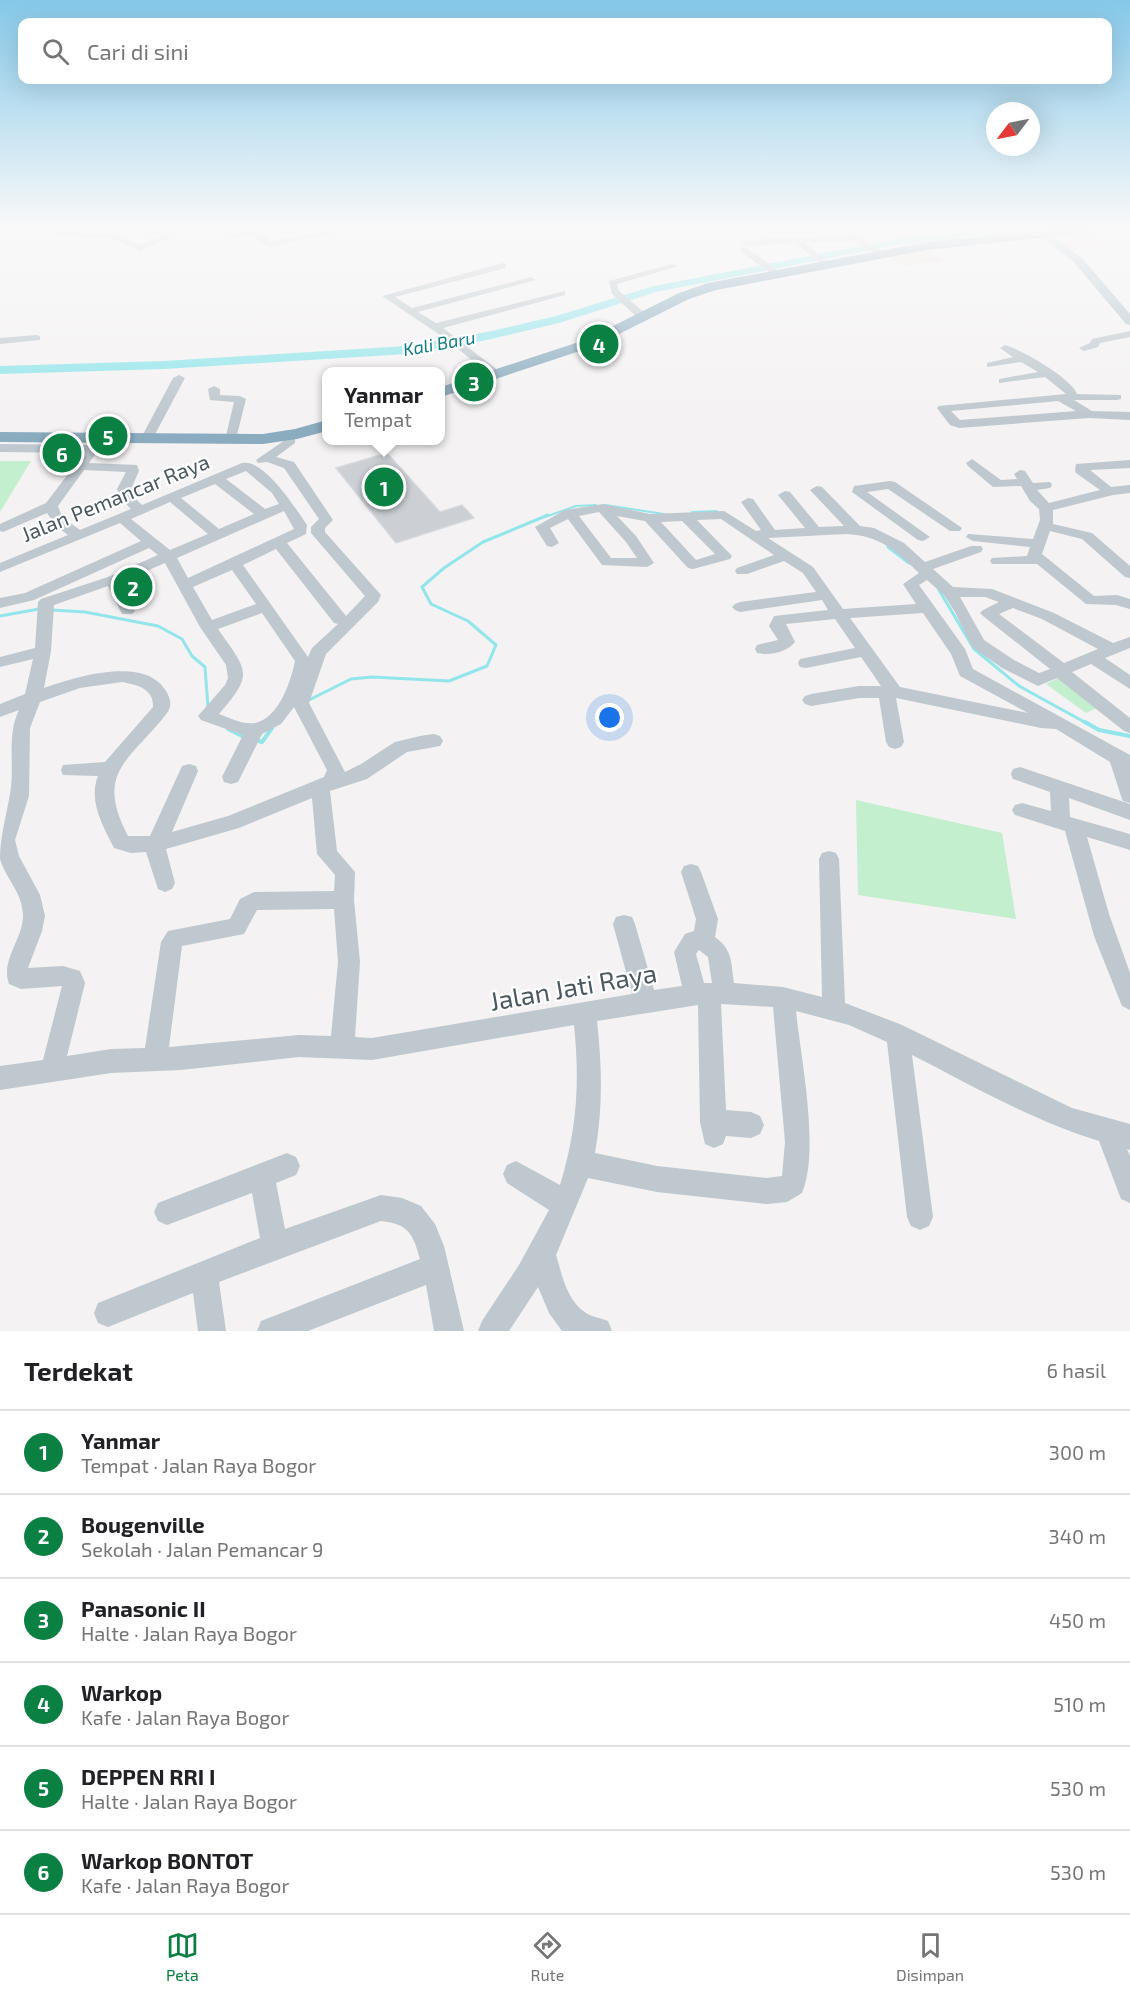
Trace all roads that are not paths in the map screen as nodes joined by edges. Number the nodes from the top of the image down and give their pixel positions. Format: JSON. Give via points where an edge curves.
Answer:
{"nodes":[{"id":1,"x":406,"y":291,"type":"edge"},
{"id":2,"x":417,"y":291,"type":"edge"},
{"id":3,"x":451,"y":291,"type":"edge"},
{"id":4,"x":487,"y":291,"type":"edge"},
{"id":5,"x":615,"y":291,"type":"edge"},
{"id":6,"x":689,"y":291,"type":"edge"},
{"id":7,"x":698,"y":291,"type":"edge"},
{"id":8,"x":1104,"y":291,"type":"edge"},
{"id":9,"x":484,"y":292,"type":"junction"},
{"id":10,"x":562,"y":292,"type":"dead end"},
{"id":11,"x":462,"y":298,"type":"junction"},
{"id":12,"x":437,"y":304,"type":"junction"},
{"id":13,"x":508,"y":307,"type":"junction"},
{"id":14,"x":410,"y":311,"type":"junction"},
{"id":15,"x":641,"y":316,"type":"junction"},
{"id":16,"x":1130,"y":321,"type":"edge"},
{"id":17,"x":434,"y":327,"type":"junction"},
{"id":18,"x":1130,"y":334,"type":"edge"},
{"id":19,"x":36,"y":338,"type":"dead end"},
{"id":20,"x":0,"y":342,"type":"edge"},
{"id":21,"x":1005,"y":348,"type":"dead end"},
{"id":22,"x":1084,"y":348,"type":"dead end"},
{"id":23,"x":1024,"y":358,"type":"junction"},
{"id":24,"x":991,"y":365,"type":"dead end"},
{"id":25,"x":495,"y":373,"type":"junction"},
{"id":26,"x":1049,"y":373,"type":"junction"},
{"id":27,"x":179,"y":378,"type":"dead end"},
{"id":28,"x":1003,"y":381,"type":"dead end"},
{"id":29,"x":214,"y":388,"type":"dead end"},
{"id":30,"x":445,"y":389,"type":"edge"},
{"id":31,"x":951,"y":393,"type":"dead end"},
{"id":32,"x":1066,"y":397,"type":"junction"},
{"id":33,"x":1117,"y":397,"type":"dead end"},
{"id":34,"x":963,"y":405,"type":"junction"},
{"id":35,"x":1089,"y":414,"type":"junction"},
{"id":36,"x":1130,"y":416,"type":"edge"},
{"id":37,"x":322,"y":428,"type":"edge"},
{"id":38,"x":322,"y":429,"type":"edge"},
{"id":39,"x":147,"y":438,"type":"junction"},
{"id":40,"x":0,"y":439,"type":"edge"},
{"id":41,"x":231,"y":440,"type":"junction"},
{"id":42,"x":291,"y":440,"type":"junction"},
{"id":43,"x":98,"y":443,"type":"junction"},
{"id":44,"x":0,"y":448,"type":"edge"},
{"id":45,"x":255,"y":462,"type":"junction"},
{"id":46,"x":972,"y":463,"type":"dead end"},
{"id":47,"x":1130,"y":464,"type":"edge"},
{"id":48,"x":81,"y":466,"type":"junction"},
{"id":49,"x":216,"y":478,"type":"junction"},
{"id":50,"x":1026,"y":481,"type":"junction"},
{"id":51,"x":1045,"y":485,"type":"dead end"},
{"id":52,"x":1130,"y":489,"type":"edge"},
{"id":53,"x":817,"y":490,"type":"dead end"},
{"id":54,"x":1108,"y":491,"type":"junction"},
{"id":55,"x":785,"y":495,"type":"dead end"},
{"id":56,"x":172,"y":497,"type":"junction"},
{"id":57,"x":748,"y":502,"type":"dead end"},
{"id":58,"x":285,"y":506,"type":"junction"},
{"id":59,"x":603,"y":508,"type":"junction"},
{"id":60,"x":1046,"y":508,"type":"junction"},
{"id":61,"x":140,"y":510,"type":"junction"},
{"id":62,"x":53,"y":511,"type":"junction"},
{"id":63,"x":570,"y":513,"type":"junction"},
{"id":64,"x":264,"y":515,"type":"junction"},
{"id":65,"x":685,"y":516,"type":"junction"},
{"id":66,"x":122,"y":518,"type":"junction"},
{"id":67,"x":650,"y":518,"type":"junction"},
{"id":68,"x":1046,"y":526,"type":"junction"},
{"id":69,"x":1,"y":528,"type":"edge"},
{"id":70,"x":862,"y":530,"type":"junction"},
{"id":71,"x":815,"y":531,"type":"junction"},
{"id":72,"x":78,"y":534,"type":"junction"},
{"id":73,"x":771,"y":534,"type":"junction"},
{"id":74,"x":217,"y":535,"type":"junction"},
{"id":75,"x":753,"y":535,"type":"junction"},
{"id":76,"x":923,"y":537,"type":"junction"},
{"id":77,"x":151,"y":542,"type":"junction"},
{"id":78,"x":279,"y":543,"type":"junction"},
{"id":79,"x":552,"y":543,"type":"dead end"},
{"id":80,"x":1038,"y":544,"type":"junction"},
{"id":81,"x":899,"y":546,"type":"junction"},
{"id":82,"x":786,"y":555,"type":"junction"},
{"id":83,"x":168,"y":557,"type":"junction"},
{"id":84,"x":1130,"y":558,"type":"edge"},
{"id":85,"x":1038,"y":560,"type":"junction"},
{"id":86,"x":1115,"y":560,"type":"junction"},
{"id":87,"x":997,"y":561,"type":"dead end"},
{"id":88,"x":235,"y":563,"type":"junction"},
{"id":89,"x":0,"y":568,"type":"edge"},
{"id":90,"x":742,"y":571,"type":"dead end"},
{"id":91,"x":924,"y":573,"type":"junction"},
{"id":92,"x":1130,"y":574,"type":"edge"},
{"id":93,"x":113,"y":580,"type":"junction"},
{"id":94,"x":184,"y":585,"type":"junction"},
{"id":95,"x":949,"y":592,"type":"junction"},
{"id":96,"x":827,"y":595,"type":"junction"},
{"id":97,"x":1013,"y":602,"type":"junction"},
{"id":98,"x":0,"y":603,"type":"edge"},
{"id":99,"x":1130,"y":604,"type":"edge"},
{"id":100,"x":264,"y":607,"type":"junction"},
{"id":101,"x":740,"y":607,"type":"dead end"},
{"id":102,"x":926,"y":608,"type":"junction"},
{"id":103,"x":127,"y":611,"type":"dead end"},
{"id":104,"x":988,"y":613,"type":"junction"},
{"id":105,"x":837,"y":614,"type":"junction"},
{"id":106,"x":966,"y":617,"type":"junction"},
{"id":107,"x":340,"y":619,"type":"dead end"},
{"id":108,"x":208,"y":627,"type":"junction"},
{"id":109,"x":1123,"y":647,"type":"edge"},
{"id":110,"x":763,"y":649,"type":"dead end"},
{"id":111,"x":43,"y":651,"type":"junction"},
{"id":112,"x":866,"y":651,"type":"junction"},
{"id":113,"x":1093,"y":658,"type":"junction"},
{"id":114,"x":308,"y":661,"type":"junction"},
{"id":115,"x":0,"y":662,"type":"edge"},
{"id":116,"x":806,"y":663,"type":"dead end"},
{"id":117,"x":1061,"y":670,"type":"junction"},
{"id":118,"x":1130,"y":684,"type":"edge"},
{"id":119,"x":890,"y":692,"type":"junction"},
{"id":120,"x":33,"y":698,"type":"junction"},
{"id":121,"x":811,"y":700,"type":"dead end"},
{"id":122,"x":0,"y":711,"type":"edge"},
{"id":123,"x":1060,"y":723,"type":"junction"},
{"id":124,"x":1130,"y":727,"type":"edge"},
{"id":125,"x":250,"y":739,"type":"junction"},
{"id":126,"x":434,"y":741,"type":"dead end"},
{"id":127,"x":895,"y":742,"type":"dead end"},
{"id":128,"x":1124,"y":760,"type":"edge"},
{"id":129,"x":111,"y":769,"type":"junction"},
{"id":130,"x":70,"y":770,"type":"dead end"},
{"id":131,"x":189,"y":771,"type":"dead end"},
{"id":132,"x":1020,"y":774,"type":"dead end"},
{"id":133,"x":231,"y":777,"type":"dead end"},
{"id":134,"x":328,"y":784,"type":"junction"},
{"id":135,"x":1059,"y":787,"type":"junction"},
{"id":136,"x":1130,"y":796,"type":"edge"},
{"id":137,"x":1022,"y":810,"type":"dead end"},
{"id":138,"x":1130,"y":812,"type":"edge"},
{"id":139,"x":1067,"y":824,"type":"junction"},
{"id":140,"x":1130,"y":842,"type":"edge"},
{"id":141,"x":156,"y":843,"type":"junction"},
{"id":142,"x":4,"y":855,"type":"edge"},
{"id":143,"x":829,"y":859,"type":"dead end"},
{"id":144,"x":691,"y":872,"type":"dead end"},
{"id":145,"x":165,"y":883,"type":"dead end"},
{"id":146,"x":344,"y":900,"type":"junction"},
{"id":147,"x":624,"y":924,"type":"dead end"},
{"id":148,"x":704,"y":938,"type":"junction"},
{"id":149,"x":1123,"y":968,"type":"edge"},
{"id":150,"x":709,"y":994,"type":"junction"},
{"id":151,"x":783,"y":997,"type":"junction"},
{"id":152,"x":1130,"y":999,"type":"edge"},
{"id":153,"x":646,"y":1002,"type":"junction"},
{"id":154,"x":834,"y":1010,"type":"junction"},
{"id":155,"x":584,"y":1013,"type":"junction"},
{"id":156,"x":898,"y":1035,"type":"junction"},
{"id":157,"x":342,"y":1048,"type":"junction"},
{"id":158,"x":155,"y":1059,"type":"junction"},
{"id":159,"x":52,"y":1070,"type":"junction"},
{"id":160,"x":0,"y":1078,"type":"edge"},
{"id":161,"x":751,"y":1125,"type":"dead end"},
{"id":162,"x":1119,"y":1134,"type":"edge"},
{"id":163,"x":580,"y":1163,"type":"junction"},
{"id":164,"x":287,"y":1166,"type":"dead end"},
{"id":165,"x":516,"y":1174,"type":"dead end"},
{"id":166,"x":262,"y":1176,"type":"junction"},
{"id":167,"x":1130,"y":1190,"type":"edge"},
{"id":168,"x":565,"y":1206,"type":"junction"},
{"id":169,"x":167,"y":1212,"type":"dead end"},
{"id":170,"x":920,"y":1217,"type":"dead end"},
{"id":171,"x":275,"y":1246,"type":"junction"},
{"id":172,"x":542,"y":1255,"type":"junction"},
{"id":173,"x":436,"y":1267,"type":"junction"},
{"id":174,"x":204,"y":1274,"type":"junction"},
{"id":175,"x":108,"y":1313,"type":"dead end"},
{"id":176,"x":212,"y":1331,"type":"edge"},
{"id":177,"x":271,"y":1331,"type":"edge"},
{"id":178,"x":448,"y":1331,"type":"edge"},
{"id":179,"x":492,"y":1331,"type":"edge"},
{"id":180,"x":598,"y":1331,"type":"edge"}],
"edges":[{"from":1,"to":14,"type":"street","via":[[387,296]]},
{"from":2,"to":12,"type":"street"},
{"from":3,"to":11,"type":"street"},
{"from":4,"to":9,"type":"street"},
{"from":5,"to":15,"type":"street"},
{"from":6,"to":15,"type":"highway"},
{"from":7,"to":15,"type":"highway"},
{"from":8,"to":16,"type":"main road"},
{"from":9,"to":11,"type":"street"},
{"from":9,"to":13,"type":"street"},
{"from":10,"to":13,"type":"street"},
{"from":11,"to":12,"type":"street"},
{"from":12,"to":14,"type":"street"},
{"from":13,"to":17,"type":"street"},
{"from":14,"to":17,"type":"street"},
{"from":15,"to":25,"type":"highway","via":[[603,338]]},
{"from":17,"to":25,"type":"street"},
{"from":18,"to":22,"type":"street","via":[[1096,341]]},
{"from":19,"to":20,"type":"street"},
{"from":21,"to":23,"type":"street"},
{"from":23,"to":24,"type":"street"},
{"from":23,"to":26,"type":"street"},
{"from":25,"to":30,"type":"highway"},
{"from":26,"to":28,"type":"street"},
{"from":26,"to":32,"type":"street","via":[[1071,392]]},
{"from":27,"to":39,"type":"street"},
{"from":29,"to":41,"type":"street","via":[[214,398],[240,399]]},
{"from":31,"to":34,"type":"street"},
{"from":32,"to":33,"type":"street"},
{"from":32,"to":34,"type":"street","via":[[993,399]]},
{"from":32,"to":35,"type":"street"},
{"from":34,"to":35,"type":"street","via":[[943,408],[959,424]]},
{"from":35,"to":36,"type":"street"},
{"from":37,"to":41,"type":"highway","via":[[279,438]]},
{"from":38,"to":42,"type":"highway"},
{"from":39,"to":41,"type":"highway"},
{"from":39,"to":43,"type":"highway"},
{"from":40,"to":43,"type":"highway"},
{"from":42,"to":43,"type":"highway","via":[[243,444]]},
{"from":42,"to":45,"type":"street","name":"Jalan Pemancar Raya"},
{"from":43,"to":44,"type":"street"},
{"from":43,"to":48,"type":"street"},
{"from":45,"to":49,"type":"street","name":"Jalan Pemancar Raya"},
{"from":45,"to":58,"type":"street"},
{"from":45,"to":114,"type":"street","via":[[289,465],[326,520],[318,526],[318,533],[374,595]]},
{"from":46,"to":50,"type":"street","via":[[998,484]]},
{"from":47,"to":54,"type":"street","via":[[1081,467]]},
{"from":48,"to":61,"type":"street","via":[[132,468],[124,489]]},
{"from":48,"to":62,"type":"street"},
{"from":49,"to":56,"type":"street","name":"Jalan Pemancar Raya"},
{"from":49,"to":64,"type":"street"},
{"from":50,"to":51,"type":"street"},
{"from":50,"to":60,"type":"street"},
{"from":52,"to":54,"type":"street"},
{"from":53,"to":70,"type":"street"},
{"from":54,"to":60,"type":"street"},
{"from":55,"to":71,"type":"street"},
{"from":56,"to":61,"type":"street","name":"Jalan Pemancar Raya"},
{"from":56,"to":74,"type":"street"},
{"from":57,"to":73,"type":"street"},
{"from":58,"to":64,"type":"street"},
{"from":58,"to":78,"type":"street","via":[[301,531]]},
{"from":59,"to":63,"type":"street"},
{"from":59,"to":63,"type":"street","via":[[632,539],[647,563],[607,562]]},
{"from":59,"to":67,"type":"street"},
{"from":60,"to":68,"type":"street"},
{"from":61,"to":66,"type":"street","name":"Jalan Pemancar Raya"},
{"from":62,"to":69,"type":"street"},
{"from":62,"to":72,"type":"street","via":[[67,528]]},
{"from":63,"to":79,"type":"street","via":[[542,527]]},
{"from":64,"to":74,"type":"street"},
{"from":65,"to":67,"type":"street"},
{"from":65,"to":67,"type":"street","via":[[725,556],[693,565]]},
{"from":65,"to":75,"type":"street","via":[[724,515]]},
{"from":66,"to":72,"type":"street","name":"Jalan Pemancar Raya"},
{"from":66,"to":77,"type":"street"},
{"from":68,"to":80,"type":"street"},
{"from":68,"to":86,"type":"street","via":[[1087,536]]},
{"from":70,"to":71,"type":"street"},
{"from":70,"to":81,"type":"street"},
{"from":71,"to":73,"type":"street"},
{"from":72,"to":89,"type":"street","name":"Jalan Pemancar Raya"},
{"from":73,"to":75,"type":"street"},
{"from":74,"to":83,"type":"street"},
{"from":75,"to":82,"type":"street"},
{"from":76,"to":76,"type":"street","via":[[953,527],[890,485],[860,489]]},
{"from":76,"to":81,"type":"street"},
{"from":77,"to":83,"type":"street"},
{"from":77,"to":98,"type":"street","via":[[29,597]]},
{"from":78,"to":88,"type":"street"},
{"from":78,"to":107,"type":"street"},
{"from":80,"to":85,"type":"street","via":[[1034,555]]},
{"from":80,"to":91,"type":"street","via":[[975,543]]},
{"from":81,"to":91,"type":"street"},
{"from":82,"to":90,"type":"street"},
{"from":82,"to":96,"type":"street","via":[[808,570]]},
{"from":83,"to":93,"type":"street"},
{"from":83,"to":94,"type":"street"},
{"from":84,"to":86,"type":"street"},
{"from":85,"to":87,"type":"street"},
{"from":85,"to":99,"type":"street","via":[[1091,601]]},
{"from":86,"to":92,"type":"street"},
{"from":88,"to":94,"type":"street"},
{"from":88,"to":100,"type":"street"},
{"from":91,"to":95,"type":"street"},
{"from":91,"to":102,"type":"street","via":[[910,584]]},
{"from":93,"to":103,"type":"street"},
{"from":93,"to":111,"type":"street","via":[[48,601]]},
{"from":94,"to":108,"type":"street"},
{"from":95,"to":97,"type":"street","via":[[987,592]]},
{"from":95,"to":106,"type":"street"},
{"from":96,"to":101,"type":"street"},
{"from":96,"to":105,"type":"street"},
{"from":97,"to":104,"type":"street"},
{"from":97,"to":109,"type":"street"},
{"from":100,"to":108,"type":"street"},
{"from":100,"to":114,"type":"street"},
{"from":102,"to":105,"type":"street"},
{"from":102,"to":123,"type":"street","via":[[959,653],[966,672]]},
{"from":104,"to":106,"type":"street"},
{"from":104,"to":117,"type":"street"},
{"from":105,"to":110,"type":"street","via":[[780,620],[777,626],[787,642]]},
{"from":105,"to":112,"type":"street"},
{"from":106,"to":117,"type":"street","via":[[978,643],[1008,664],[1038,680]]},
{"from":108,"to":125,"type":"street","via":[[237,673],[232,687],[207,716]]},
{"from":109,"to":113,"type":"street"},
{"from":111,"to":115,"type":"street"},
{"from":111,"to":120,"type":"street"},
{"from":112,"to":116,"type":"street"},
{"from":112,"to":119,"type":"street"},
{"from":113,"to":117,"type":"street"},
{"from":113,"to":118,"type":"street"},
{"from":114,"to":125,"type":"street","via":[[289,701]]},
{"from":114,"to":134,"type":"street","via":[[312,673],[300,698],[336,770]]},
{"from":117,"to":124,"type":"street"},
{"from":119,"to":121,"type":"street","via":[[859,692]]},
{"from":119,"to":123,"type":"street"},
{"from":119,"to":127,"type":"street"},
{"from":120,"to":122,"type":"street"},
{"from":120,"to":129,"type":"street","via":[[80,683],[116,677],[151,684],[161,697],[161,709]]},
{"from":120,"to":142,"type":"street","via":[[21,730],[17,807],[5,836]]},
{"from":123,"to":128,"type":"street"},
{"from":125,"to":133,"type":"street"},
{"from":126,"to":134,"type":"street","via":[[398,748],[359,774]]},
{"from":128,"to":136,"type":"street"},
{"from":129,"to":130,"type":"street"},
{"from":129,"to":141,"type":"street","via":[[103,791],[121,842]]},
{"from":131,"to":141,"type":"street"},
{"from":132,"to":135,"type":"street"},
{"from":134,"to":141,"type":"street","via":[[232,823]]},
{"from":134,"to":146,"type":"street","via":[[327,854],[345,872]]},
{"from":135,"to":138,"type":"street"},
{"from":135,"to":139,"type":"street"},
{"from":137,"to":139,"type":"street"},
{"from":139,"to":140,"type":"street"},
{"from":139,"to":149,"type":"street","via":[[1090,892]]},
{"from":141,"to":145,"type":"street"},
{"from":142,"to":159,"type":"street","via":[[30,893],[34,919],[17,964],[17,977],[63,976],[72,978],[74,983]]},
{"from":143,"to":154,"type":"street"},
{"from":144,"to":148,"type":"street","via":[[705,911]]},
{"from":146,"to":157,"type":"street","via":[[349,962]]},
{"from":146,"to":158,"type":"street","via":[[254,902],[247,905],[236,927],[176,938],[172,942]]},
{"from":147,"to":153,"type":"street"},
{"from":148,"to":150,"type":"street","via":[[704,943],[718,952]]},
{"from":148,"to":150,"type":"street","via":[[693,940],[685,952]]},
{"from":149,"to":152,"type":"street"},
{"from":150,"to":151,"type":"street","name":"Jalan Jati Raya"},
{"from":150,"to":153,"type":"street","name":"Jalan Jati Raya"},
{"from":150,"to":161,"type":"street","via":[[713,1128]]},
{"from":151,"to":154,"type":"street","name":"Jalan Jati Raya"},
{"from":151,"to":163,"type":"street","via":[[798,1142],[793,1184],[787,1189],[767,1191],[667,1180]]},
{"from":153,"to":155,"type":"street","name":"Jalan Jati Raya"},
{"from":154,"to":156,"type":"street","name":"Jalan Jati Raya"},
{"from":155,"to":157,"type":"street","name":"Jalan Jati Raya","via":[[372,1049]]},
{"from":155,"to":163,"type":"street","via":[[590,1089]]},
{"from":156,"to":162,"type":"street","name":"Jalan Jati Raya","via":[[1034,1104]]},
{"from":156,"to":170,"type":"street"},
{"from":157,"to":158,"type":"street","name":"Jalan Jati Raya","via":[[299,1046]]},
{"from":158,"to":159,"type":"street","name":"Jalan Jati Raya"},
{"from":159,"to":160,"type":"street","name":"Jalan Jati Raya"},
{"from":162,"to":167,"type":"street"},
{"from":163,"to":168,"type":"street"},
{"from":164,"to":166,"type":"street"},
{"from":165,"to":168,"type":"street"},
{"from":166,"to":169,"type":"street"},
{"from":166,"to":171,"type":"street"},
{"from":168,"to":172,"type":"street"},
{"from":171,"to":173,"type":"street","via":[[381,1208],[395,1209],[418,1222]]},
{"from":171,"to":174,"type":"street"},
{"from":172,"to":179,"type":"street"},
{"from":172,"to":180,"type":"street","via":[[564,1312],[580,1327]]},
{"from":173,"to":177,"type":"street"},
{"from":173,"to":178,"type":"street"},
{"from":174,"to":175,"type":"street"},
{"from":174,"to":176,"type":"street"}]}
